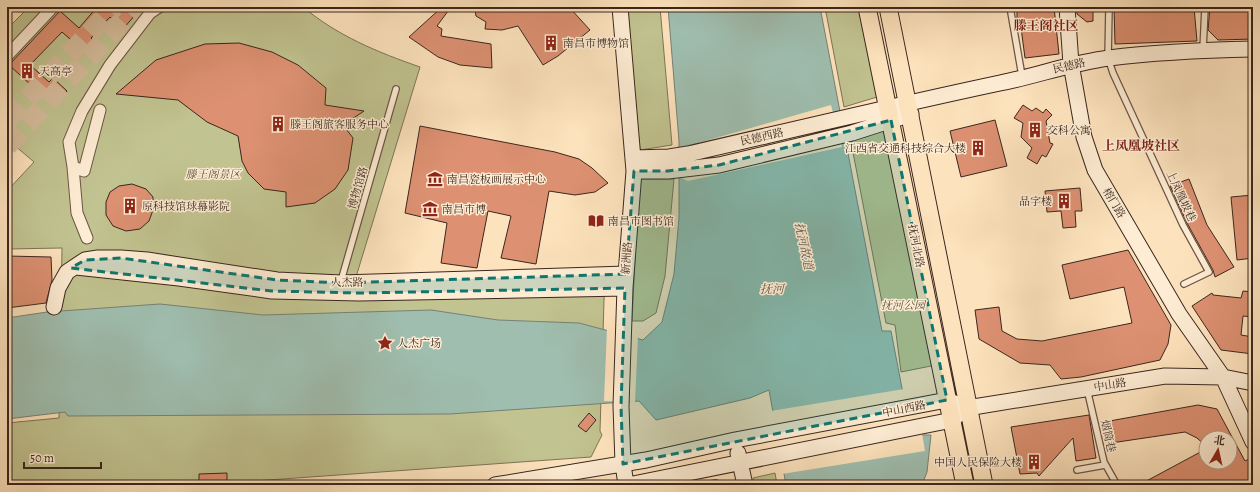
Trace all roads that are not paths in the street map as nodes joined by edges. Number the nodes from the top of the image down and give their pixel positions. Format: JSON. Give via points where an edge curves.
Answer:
{"nodes":[{"id":1,"x":53,"y":7,"type":"edge"},
{"id":2,"x":159,"y":7,"type":"edge"},
{"id":3,"x":620,"y":7,"type":"edge"},
{"id":4,"x":867,"y":7,"type":"edge"},
{"id":5,"x":888,"y":7,"type":"edge"},
{"id":6,"x":1010,"y":7,"type":"edge"},
{"id":7,"x":1067,"y":7,"type":"edge"},
{"id":8,"x":1109,"y":7,"type":"edge"},
{"id":9,"x":1205,"y":7,"type":"edge"},
{"id":10,"x":1253,"y":49,"type":"edge"},
{"id":11,"x":1203,"y":50,"type":"junction"},
{"id":12,"x":7,"y":56,"type":"edge"},
{"id":13,"x":1108,"y":58,"type":"junction"},
{"id":14,"x":1072,"y":64,"type":"junction"},
{"id":15,"x":1023,"y":78,"type":"junction"},
{"id":16,"x":396,"y":89,"type":"dead end"},
{"id":17,"x":910,"y":108,"type":"junction"},
{"id":18,"x":100,"y":110,"type":"dead end"},
{"id":19,"x":890,"y":113,"type":"junction"},
{"id":20,"x":634,"y":164,"type":"junction"},
{"id":21,"x":668,"y":164,"type":"junction"},
{"id":22,"x":73,"y":167,"type":"junction"},
{"id":23,"x":87,"y":238,"type":"dead end"},
{"id":24,"x":626,"y":281,"type":"junction"},
{"id":25,"x":1184,"y":284,"type":"dead end"},
{"id":26,"x":339,"y":288,"type":"junction"},
{"id":27,"x":54,"y":307,"type":"dead end"},
{"id":28,"x":1222,"y":377,"type":"junction"},
{"id":29,"x":1253,"y":383,"type":"edge"},
{"id":30,"x":1087,"y":388,"type":"junction"},
{"id":31,"x":947,"y":400,"type":"junction"},
{"id":32,"x":967,"y":408,"type":"junction"},
{"id":33,"x":952,"y":420,"type":"junction"},
{"id":34,"x":735,"y":440,"type":"junction"},
{"id":35,"x":1253,"y":442,"type":"edge"},
{"id":36,"x":740,"y":462,"type":"junction"},
{"id":37,"x":623,"y":464,"type":"junction"},
{"id":38,"x":1105,"y":465,"type":"junction"},
{"id":39,"x":1077,"y":470,"type":"dead end"},
{"id":40,"x":495,"y":485,"type":"edge"},
{"id":41,"x":627,"y":485,"type":"edge"},
{"id":42,"x":705,"y":485,"type":"edge"},
{"id":43,"x":718,"y":485,"type":"edge"},
{"id":44,"x":746,"y":485,"type":"edge"},
{"id":45,"x":965,"y":485,"type":"edge"},
{"id":46,"x":984,"y":485,"type":"edge"},
{"id":47,"x":1117,"y":485,"type":"edge"}],
"edges":[{"from":1,"to":12,"type":"street"},
{"from":2,"to":22,"type":"street","via":[[150,14],[110,65],[82,111],[69,142]]},
{"from":3,"to":20,"type":"main road","name":"新洲路"},
{"from":4,"to":19,"type":"main road","name":"抚河北路"},
{"from":5,"to":17,"type":"main road","name":"抚河北路"},
{"from":6,"to":15,"type":"lane"},
{"from":7,"to":14,"type":"main road","name":"榕门路"},
{"from":8,"to":13,"type":"lane"},
{"from":9,"to":11,"type":"lane"},
{"from":10,"to":11,"type":"main road","name":"民德路"},
{"from":11,"to":13,"type":"main road","name":"民德路"},
{"from":13,"to":14,"type":"main road","name":"民德路"},
{"from":13,"to":25,"type":"lane","name":"上凤凰坡巷","via":[[1183,225],[1209,272]]},
{"from":14,"to":15,"type":"main road","name":"民德路"},
{"from":14,"to":28,"type":"main road","name":"榕门路","via":[[1084,137],[1095,170],[1179,314]]},
{"from":15,"to":17,"type":"main road","name":"民德路"},
{"from":16,"to":26,"type":"lane","name":"博物馆路"},
{"from":17,"to":19,"type":"main road","name":"民德路"},
{"from":17,"to":32,"type":"main road","name":"抚河北路"},
{"from":18,"to":22,"type":"street","via":[[84,171]]},
{"from":19,"to":21,"type":"main road","name":"民德西路","via":[[869,112]]},
{"from":19,"to":21,"type":"main road","via":[[872,127],[719,164]]},
{"from":19,"to":31,"type":"main road","name":"抚河北路"},
{"from":20,"to":21,"type":"main road","name":"民德西路"},
{"from":20,"to":24,"type":"main road","name":"新洲路"},
{"from":22,"to":23,"type":"street","via":[[77,213]]},
{"from":24,"to":26,"type":"main road","name":"人杰路"},
{"from":24,"to":37,"type":"main road","name":"新洲路","via":[[621,406]]},
{"from":26,"to":27,"type":"main road","name":"人杰路","via":[[272,291],[179,278],[71,268],[61,280]]},
{"from":28,"to":29,"type":"main road","name":"中山路"},
{"from":28,"to":30,"type":"main road","name":"中山路","via":[[1165,376]]},
{"from":28,"to":35,"type":"main road","name":"榕门路"},
{"from":30,"to":32,"type":"main road","name":"中山路"},
{"from":30,"to":38,"type":"lane","name":"烟筒巷"},
{"from":31,"to":32,"type":"main road"},
{"from":31,"to":33,"type":"main road","name":"抚河北路"},
{"from":31,"to":34,"type":"main road","name":"中山西路"},
{"from":32,"to":33,"type":"main road","name":"中山西路"},
{"from":32,"to":46,"type":"main road","name":"抚河北路"},
{"from":33,"to":36,"type":"main road","name":"中山西路"},
{"from":33,"to":45,"type":"main road","name":"抚河北路"},
{"from":34,"to":36,"type":"main road"},
{"from":34,"to":37,"type":"main road","name":"中山西路"},
{"from":36,"to":41,"type":"main road","name":"中山西路"},
{"from":36,"to":44,"type":"main road"},
{"from":37,"to":40,"type":"main road","name":"中山西路"},
{"from":37,"to":41,"type":"main road","name":"新洲路"},
{"from":38,"to":39,"type":"lane"},
{"from":38,"to":47,"type":"lane","name":"烟筒巷"},
{"from":42,"to":43,"type":"lane"}]}
